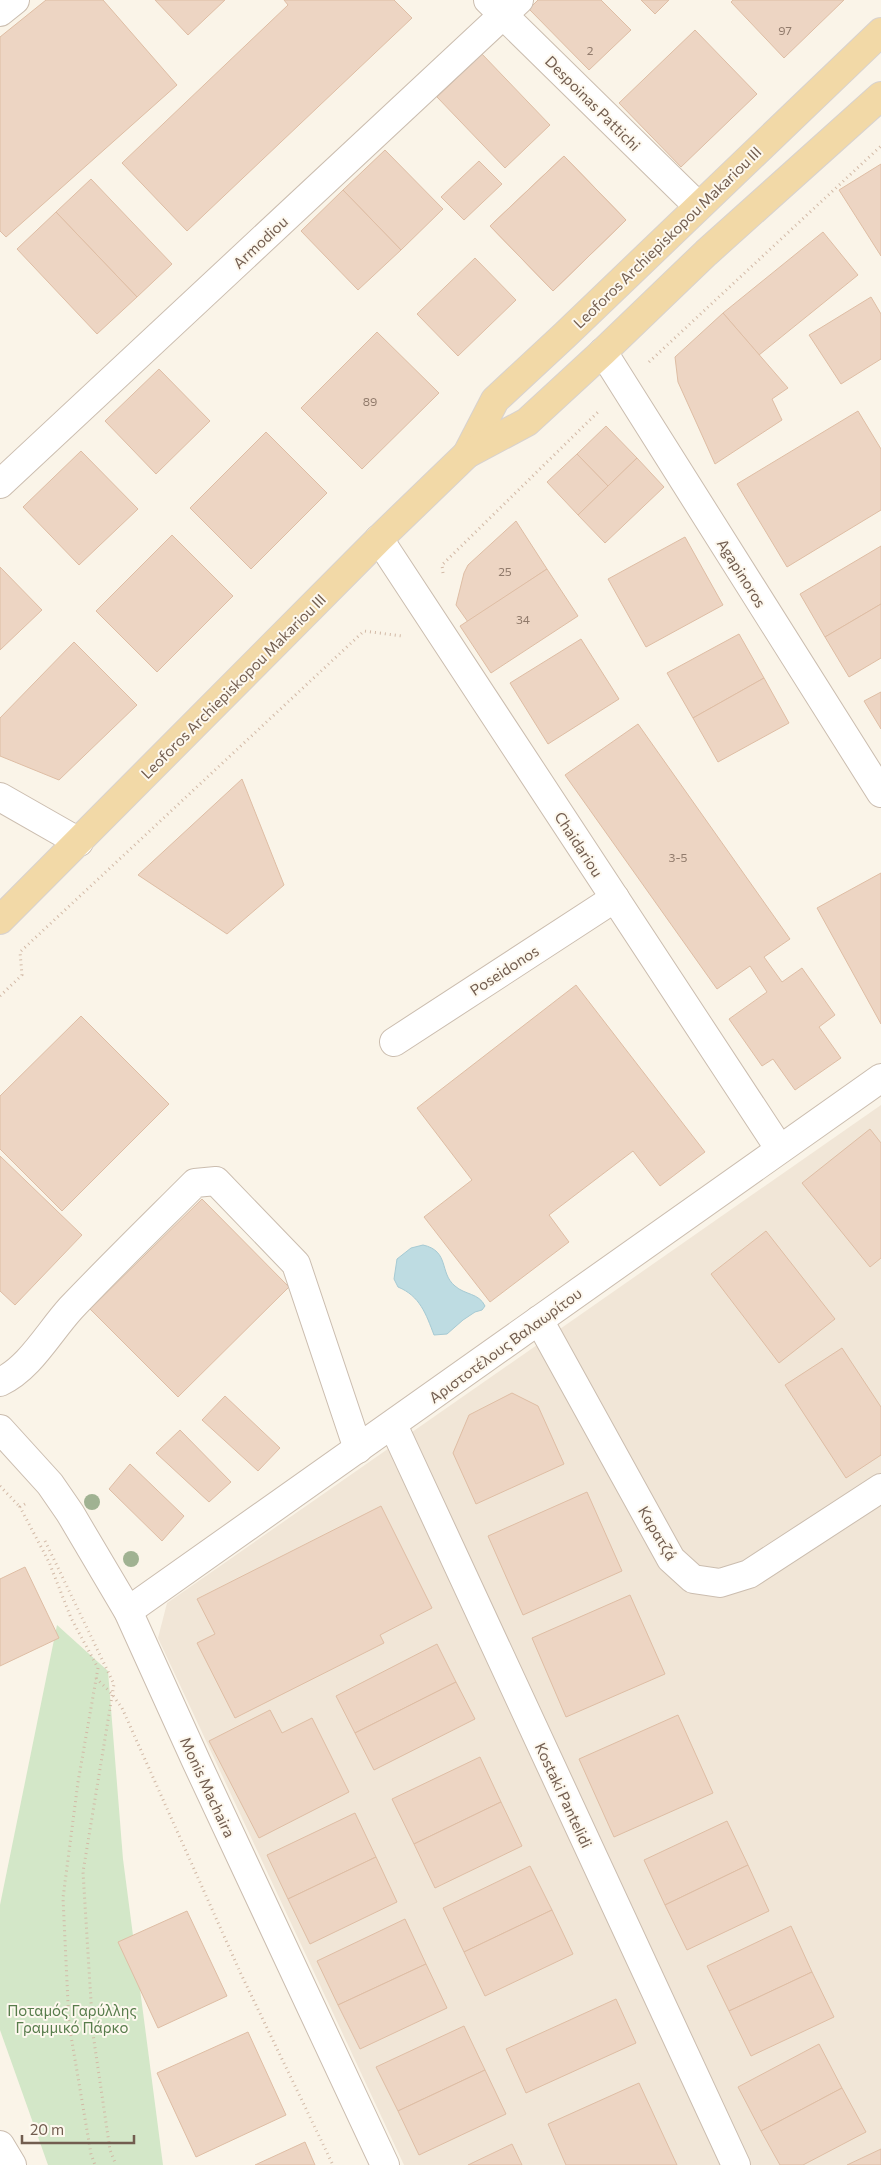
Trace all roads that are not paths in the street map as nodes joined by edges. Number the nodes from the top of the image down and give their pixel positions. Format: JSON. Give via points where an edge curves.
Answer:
{"nodes":[{"id":1,"x":15,"y":0,"type":"edge"},
{"id":2,"x":504,"y":5,"type":"edge"},
{"id":3,"x":0,"y":12,"type":"edge"},
{"id":4,"x":881,"y":32,"type":"edge"},
{"id":5,"x":881,"y":96,"type":"edge"},
{"id":6,"x":698,"y":206,"type":"junction"},
{"id":7,"x":603,"y":352,"type":"junction"},
{"id":8,"x":467,"y":454,"type":"junction"},
{"id":9,"x":0,"y":484,"type":"edge"},
{"id":10,"x":379,"y":539,"type":"junction"},
{"id":11,"x":881,"y":793,"type":"edge"},
{"id":12,"x":0,"y":797,"type":"edge"},
{"id":13,"x":79,"y":842,"type":"junction"},
{"id":14,"x":615,"y":898,"type":"junction"},
{"id":15,"x":0,"y":920,"type":"edge"},
{"id":16,"x":394,"y":1042,"type":"dead end"},
{"id":17,"x":881,"y":1078,"type":"edge"},
{"id":18,"x":779,"y":1148,"type":"junction"},
{"id":19,"x":539,"y":1320,"type":"junction"},
{"id":20,"x":0,"y":1382,"type":"edge"},
{"id":21,"x":392,"y":1425,"type":"junction"},
{"id":22,"x":0,"y":1429,"type":"edge"},
{"id":23,"x":358,"y":1449,"type":"junction"},
{"id":24,"x":881,"y":1488,"type":"edge"},
{"id":25,"x":128,"y":1611,"type":"junction"},
{"id":26,"x":0,"y":2145,"type":"edge"},
{"id":27,"x":12,"y":2165,"type":"edge"},
{"id":28,"x":385,"y":2165,"type":"edge"},
{"id":29,"x":736,"y":2165,"type":"edge"}],
"edges":[{"from":1,"to":3,"type":"street"},
{"from":2,"to":6,"type":"street","name":"Despoinas Pattichi"},
{"from":2,"to":9,"type":"street","name":"Armodiou"},
{"from":4,"to":6,"type":"main road","name":"Leoforos Archiepiskopou Makariou III"},
{"from":5,"to":7,"type":"main road","name":"Leoforos Archiepiskopou Makariou III","via":[[706,252]]},
{"from":6,"to":8,"type":"main road","name":"Leoforos Archiepiskopou Makariou III","via":[[495,400]]},
{"from":7,"to":8,"type":"main road","name":"Leoforos Archiepiskopou Makariou III","via":[[527,422]]},
{"from":7,"to":11,"type":"street","name":"Agapinoros"},
{"from":8,"to":10,"type":"main road","name":"Leoforos Archiepiskopou Makariou III"},
{"from":10,"to":13,"type":"main road","name":"Leoforos Archiepiskopou Makariou III"},
{"from":10,"to":14,"type":"street","name":"Chaidariou"},
{"from":12,"to":13,"type":"street"},
{"from":13,"to":15,"type":"main road","name":"Leoforos Archiepiskopou Makariou III"},
{"from":14,"to":16,"type":"street","name":"Poseidonos"},
{"from":14,"to":18,"type":"street","name":"Chaidariou"},
{"from":17,"to":18,"type":"street","name":"Αριστοτέλους Βαλαωρίτου"},
{"from":18,"to":19,"type":"street","name":"Αριστοτέλους Βαλαωρίτου"},
{"from":19,"to":21,"type":"street","name":"Αριστοτέλους Βαλαωρίτου"},
{"from":19,"to":24,"type":"street","name":"Καρατζά","via":[[670,1559],[693,1579],[720,1583],[749,1574]]},
{"from":20,"to":23,"type":"street","via":[[21,1367],[69,1310],[195,1183],[216,1181],[296,1264]]},
{"from":21,"to":23,"type":"street","name":"Αριστοτέλους Βαλαωρίτου"},
{"from":21,"to":29,"type":"street","name":"Kostaki Pantelidi"},
{"from":22,"to":25,"type":"street","name":"Monis Machaira","via":[[50,1484]]},
{"from":23,"to":25,"type":"street","name":"Αριστοτέλους Βαλαωρίτου"},
{"from":25,"to":28,"type":"street","name":"Monis Machaira"},
{"from":26,"to":27,"type":"street"}]}
